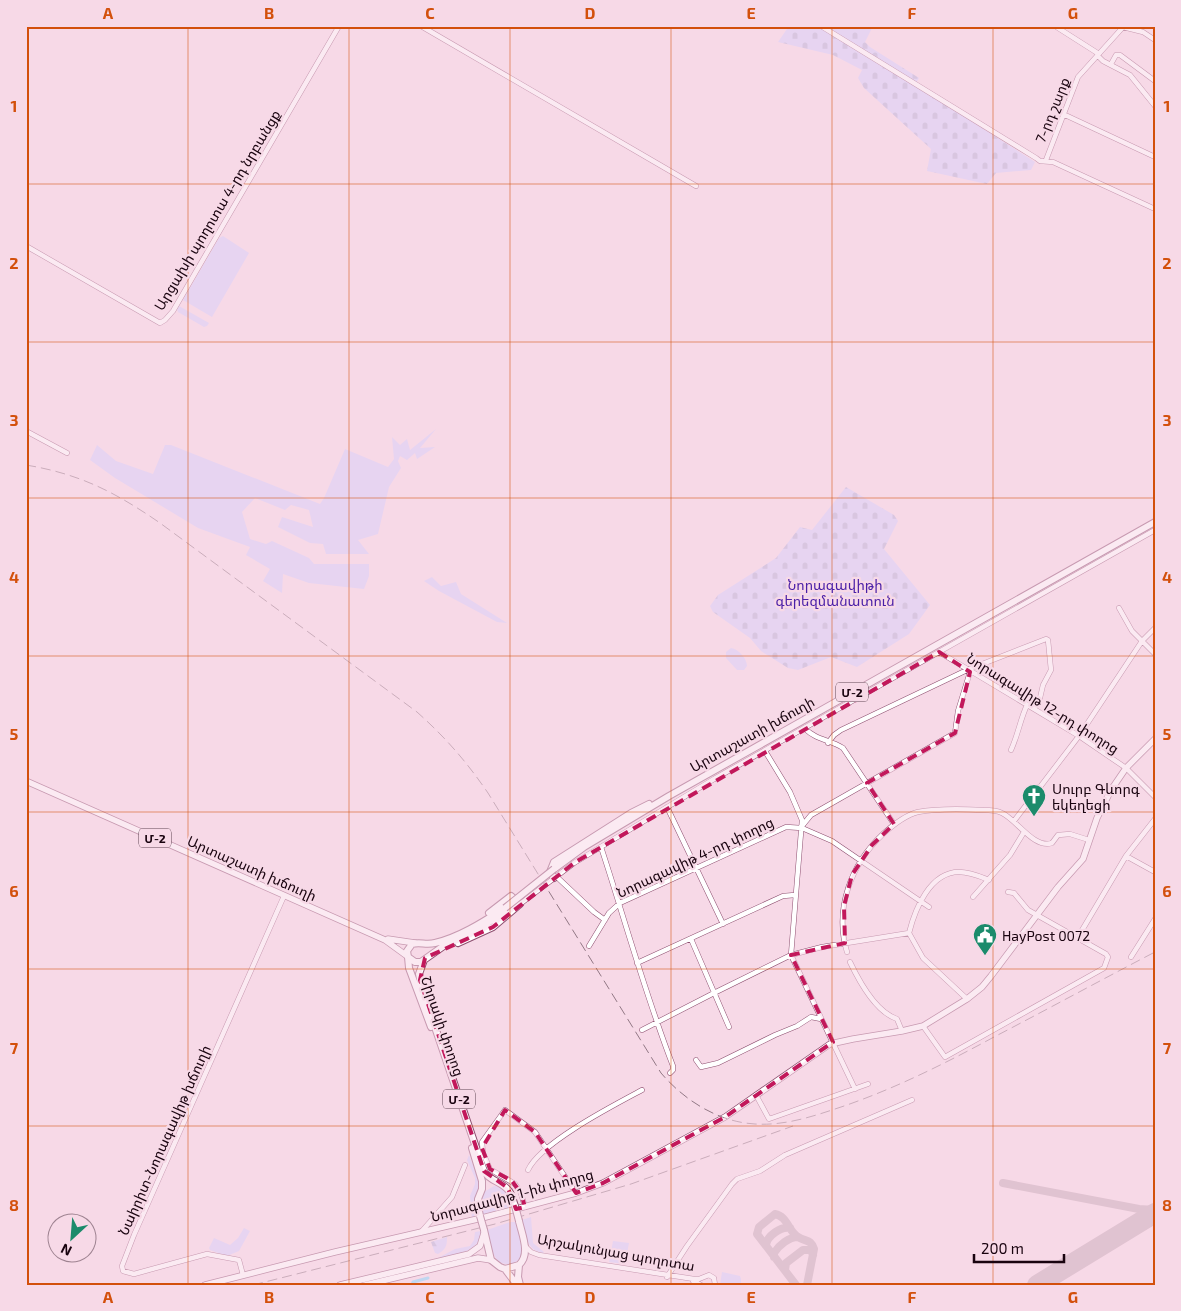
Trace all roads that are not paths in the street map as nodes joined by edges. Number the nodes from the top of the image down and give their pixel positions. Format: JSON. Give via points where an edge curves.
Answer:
{"nodes":[{"id":1,"x":339,"y":26,"type":"edge"},
{"id":2,"x":421,"y":26,"type":"edge"},
{"id":3,"x":822,"y":26,"type":"edge"},
{"id":4,"x":1055,"y":26,"type":"edge"},
{"id":5,"x":1124,"y":27,"type":"edge"},
{"id":6,"x":1155,"y":40,"type":"edge"},
{"id":7,"x":1099,"y":55,"type":"junction"},
{"id":8,"x":1111,"y":64,"type":"junction"},
{"id":9,"x":1155,"y":81,"type":"edge"},
{"id":10,"x":1155,"y":106,"type":"edge"},
{"id":11,"x":1063,"y":114,"type":"junction"},
{"id":12,"x":1155,"y":157,"type":"edge"},
{"id":13,"x":1046,"y":160,"type":"junction"},
{"id":14,"x":696,"y":186,"type":"dead end"},
{"id":15,"x":1155,"y":209,"type":"edge"},
{"id":16,"x":26,"y":246,"type":"edge"},
{"id":17,"x":26,"y":431,"type":"edge"},
{"id":18,"x":67,"y":453,"type":"dead end"},
{"id":19,"x":1155,"y":522,"type":"edge"},
{"id":20,"x":1155,"y":526,"type":"edge"},
{"id":21,"x":1155,"y":530,"type":"edge"},
{"id":22,"x":1119,"y":608,"type":"dead end"},
{"id":23,"x":1155,"y":628,"type":"edge"},
{"id":24,"x":1142,"y":641,"type":"junction"},
{"id":25,"x":939,"y":652,"type":"junction"},
{"id":26,"x":1155,"y":654,"type":"edge"},
{"id":27,"x":968,"y":671,"type":"junction"},
{"id":28,"x":1027,"y":704,"type":"junction"},
{"id":29,"x":1034,"y":708,"type":"junction"},
{"id":30,"x":804,"y":728,"type":"junction"},
{"id":31,"x":1079,"y":736,"type":"junction"},
{"id":32,"x":1155,"y":739,"type":"edge"},
{"id":33,"x":828,"y":742,"type":"junction"},
{"id":34,"x":1011,"y":750,"type":"dead end"},
{"id":35,"x":765,"y":751,"type":"junction"},
{"id":36,"x":1126,"y":768,"type":"junction"},
{"id":37,"x":26,"y":781,"type":"edge"},
{"id":38,"x":867,"y":783,"type":"junction"},
{"id":39,"x":1155,"y":797,"type":"edge"},
{"id":40,"x":667,"y":807,"type":"junction"},
{"id":41,"x":1155,"y":819,"type":"edge"},
{"id":42,"x":1014,"y":821,"type":"junction"},
{"id":43,"x":894,"y":824,"type":"junction"},
{"id":44,"x":802,"y":828,"type":"junction"},
{"id":45,"x":1024,"y":832,"type":"junction"},
{"id":46,"x":1090,"y":840,"type":"junction"},
{"id":47,"x":601,"y":847,"type":"junction"},
{"id":48,"x":1126,"y":856,"type":"junction"},
{"id":49,"x":860,"y":860,"type":"junction"},
{"id":50,"x":697,"y":869,"type":"junction"},
{"id":51,"x":1155,"y":872,"type":"edge"},
{"id":52,"x":556,"y":874,"type":"junction"},
{"id":53,"x":989,"y":880,"type":"junction"},
{"id":54,"x":1008,"y":892,"type":"dead end"},
{"id":55,"x":795,"y":895,"type":"junction"},
{"id":56,"x":284,"y":896,"type":"junction"},
{"id":57,"x":973,"y":897,"type":"dead end"},
{"id":58,"x":920,"y":901,"type":"junction"},
{"id":59,"x":620,"y":903,"type":"junction"},
{"id":60,"x":520,"y":904,"type":"junction"},
{"id":61,"x":929,"y":907,"type":"dead end"},
{"id":62,"x":506,"y":909,"type":"junction"},
{"id":63,"x":1037,"y":914,"type":"junction"},
{"id":64,"x":1155,"y":919,"type":"edge"},
{"id":65,"x":605,"y":920,"type":"junction"},
{"id":66,"x":723,"y":924,"type":"junction"},
{"id":67,"x":909,"y":933,"type":"junction"},
{"id":68,"x":1078,"y":937,"type":"junction"},
{"id":69,"x":691,"y":939,"type":"junction"},
{"id":70,"x":385,"y":940,"type":"junction"},
{"id":71,"x":440,"y":941,"type":"junction"},
{"id":72,"x":417,"y":943,"type":"junction"},
{"id":73,"x":844,"y":943,"type":"junction"},
{"id":74,"x":589,"y":946,"type":"dead end"},
{"id":75,"x":435,"y":951,"type":"junction"},
{"id":76,"x":847,"y":952,"type":"dead end"},
{"id":77,"x":791,"y":955,"type":"junction"},
{"id":78,"x":408,"y":956,"type":"junction"},
{"id":79,"x":1131,"y":957,"type":"dead end"},
{"id":80,"x":424,"y":959,"type":"junction"},
{"id":81,"x":850,"y":962,"type":"dead end"},
{"id":82,"x":637,"y":963,"type":"junction"},
{"id":83,"x":714,"y":993,"type":"junction"},
{"id":84,"x":967,"y":999,"type":"junction"},
{"id":85,"x":821,"y":1019,"type":"junction"},
{"id":86,"x":657,"y":1022,"type":"junction"},
{"id":87,"x":924,"y":1026,"type":"junction"},
{"id":88,"x":729,"y":1027,"type":"dead end"},
{"id":89,"x":642,"y":1030,"type":"dead end"},
{"id":90,"x":902,"y":1031,"type":"junction"},
{"id":91,"x":833,"y":1042,"type":"junction"},
{"id":92,"x":696,"y":1060,"type":"dead end"},
{"id":93,"x":670,"y":1073,"type":"dead end"},
{"id":94,"x":868,"y":1084,"type":"dead end"},
{"id":95,"x":854,"y":1089,"type":"junction"},
{"id":96,"x":642,"y":1090,"type":"dead end"},
{"id":97,"x":756,"y":1095,"type":"junction"},
{"id":98,"x":912,"y":1100,"type":"dead end"},
{"id":99,"x":546,"y":1148,"type":"junction"},
{"id":100,"x":465,"y":1165,"type":"dead end"},
{"id":101,"x":528,"y":1170,"type":"dead end"},
{"id":102,"x":497,"y":1183,"type":"junction"},
{"id":103,"x":482,"y":1189,"type":"junction"},
{"id":104,"x":576,"y":1193,"type":"junction"},
{"id":105,"x":525,"y":1207,"type":"junction"},
{"id":106,"x":484,"y":1232,"type":"junction"},
{"id":107,"x":420,"y":1233,"type":"junction"},
{"id":108,"x":526,"y":1247,"type":"junction"},
{"id":109,"x":492,"y":1260,"type":"junction"},
{"id":110,"x":521,"y":1263,"type":"junction"},
{"id":111,"x":505,"y":1269,"type":"junction"},
{"id":112,"x":243,"y":1275,"type":"junction"},
{"id":113,"x":668,"y":1276,"type":"junction"},
{"id":114,"x":702,"y":1277,"type":"junction"},
{"id":115,"x":205,"y":1285,"type":"edge"},
{"id":116,"x":340,"y":1285,"type":"edge"},
{"id":117,"x":365,"y":1285,"type":"edge"},
{"id":118,"x":519,"y":1285,"type":"edge"},
{"id":119,"x":702,"y":1285,"type":"edge"},
{"id":120,"x":715,"y":1285,"type":"edge"}],
"edges":[{"from":1,"to":16,"type":"street","name":"Արցախի պողոտա 4-րդ նրբանցք","via":[[206,256],[165,320],[160,323]]},
{"from":2,"to":14,"type":"street"},
{"from":3,"to":13,"type":"street","via":[[1040,161]]},
{"from":4,"to":7,"type":"street"},
{"from":5,"to":6,"type":"street"},
{"from":5,"to":7,"type":"street","name":"7-րդ շարք"},
{"from":7,"to":8,"type":"street"},
{"from":7,"to":11,"type":"street","name":"7-րդ շարք","via":[[1078,77]]},
{"from":8,"to":9,"type":"street","via":[[1116,55],[1120,55]]},
{"from":8,"to":10,"type":"street","via":[[1130,75]]},
{"from":11,"to":12,"type":"street"},
{"from":11,"to":13,"type":"street","name":"7-րդ շարք"},
{"from":13,"to":15,"type":"street"},
{"from":17,"to":18,"type":"street"},
{"from":19,"to":52,"type":"highway","name":"Արտաշատի խճուղի","number":"Մ-2","via":[[669,796],[584,847]]},
{"from":20,"to":52,"type":"highway","name":"Արտաշատի խճուղի","number":"Մ-2","via":[[670,800],[586,851]]},
{"from":21,"to":25,"type":"street","name":"Արտաշատի խճուղի"},
{"from":22,"to":24,"type":"street"},
{"from":23,"to":24,"type":"street"},
{"from":24,"to":26,"type":"street"},
{"from":24,"to":31,"type":"street"},
{"from":25,"to":27,"type":"street","name":"Նորագավիթ 12-րդ փողոց"},
{"from":25,"to":30,"type":"street","name":"Արտաշատի խճուղի"},
{"from":27,"to":28,"type":"street","name":"Նորագավիթ 12-րդ փողոց"},
{"from":27,"to":29,"type":"street","via":[[1048,640],[1052,670]]},
{"from":27,"to":33,"type":"street","via":[[841,730]]},
{"from":27,"to":38,"type":"street","via":[[955,733]]},
{"from":28,"to":29,"type":"street","name":"Նորագավիթ 12-րդ փողոց"},
{"from":28,"to":34,"type":"street"},
{"from":29,"to":31,"type":"street","name":"Նորագավիթ 12-րդ փողոց"},
{"from":30,"to":33,"type":"street"},
{"from":30,"to":35,"type":"street","name":"Արտաշատի խճուղի"},
{"from":31,"to":36,"type":"street","name":"Նորագավիթ 12-րդ փողոց"},
{"from":31,"to":42,"type":"street"},
{"from":32,"to":36,"type":"main road","name":"Նորագավիթ 1-ին փողոց"},
{"from":33,"to":38,"type":"street","via":[[843,748]]},
{"from":35,"to":40,"type":"street","name":"Արտաշատի խճուղի"},
{"from":35,"to":44,"type":"street","via":[[790,792],[802,817]]},
{"from":36,"to":39,"type":"street","name":"Նորագավիթ 12-րդ փողոց"},
{"from":36,"to":46,"type":"main road","name":"Նորագավիթ 1-ին փողոց","via":[[1102,804]]},
{"from":37,"to":56,"type":"main road","name":"Արտաշատի խճուղի","number":"Մ-2"},
{"from":38,"to":43,"type":"street"},
{"from":38,"to":44,"type":"street","via":[[811,816]]},
{"from":40,"to":47,"type":"street","name":"Արտաշատի խճուղի"},
{"from":40,"to":50,"type":"street"},
{"from":41,"to":48,"type":"street"},
{"from":42,"to":43,"type":"street","via":[[993,810],[965,809],[918,812]]},
{"from":42,"to":45,"type":"street"},
{"from":43,"to":49,"type":"street"},
{"from":44,"to":49,"type":"street","via":[[832,841]]},
{"from":44,"to":50,"type":"street","name":"Նորագավիթ 4-րդ փողոց","via":[[786,827]]},
{"from":44,"to":55,"type":"street"},
{"from":45,"to":46,"type":"street","via":[[1047,844],[1063,834]]},
{"from":45,"to":53,"type":"street"},
{"from":46,"to":63,"type":"main road","name":"Նորագավիթ 1-ին փողոց","via":[[1083,859]]},
{"from":47,"to":52,"type":"street","name":"Արտաշատի խճուղի"},
{"from":47,"to":59,"type":"street"},
{"from":48,"to":51,"type":"street"},
{"from":48,"to":68,"type":"street"},
{"from":49,"to":58,"type":"street"},
{"from":49,"to":73,"type":"street","via":[[848,888]]},
{"from":50,"to":59,"type":"street","name":"Նորագավիթ 4-րդ փողոց"},
{"from":50,"to":66,"type":"street"},
{"from":52,"to":60,"type":"street"},
{"from":52,"to":62,"type":"highway","name":"Արտաշատի խճուղի","number":"Մ-2","bridge":true},
{"from":52,"to":65,"type":"street"},
{"from":53,"to":57,"type":"street"},
{"from":53,"to":58,"type":"street","via":[[969,872],[949,873]]},
{"from":54,"to":63,"type":"street","via":[[1014,893],[1028,910]]},
{"from":55,"to":66,"type":"street","via":[[783,896]]},
{"from":55,"to":77,"type":"street"},
{"from":56,"to":70,"type":"main road","name":"Արտաշատի խճուղի","number":"Մ-2"},
{"from":56,"to":112,"type":"street","name":"Նաիրիտ-Նորագավիթ խճուղի","via":[[122,1266],[123,1271],[134,1274],[207,1254],[239,1260]]},
{"from":58,"to":61,"type":"street"},
{"from":58,"to":67,"type":"street"},
{"from":59,"to":65,"type":"street","name":"Նորագավիթ 4-րդ փողոց"},
{"from":59,"to":82,"type":"street"},
{"from":60,"to":71,"type":"highway","via":[[511,896],[489,913]]},
{"from":60,"to":75,"type":"highway","via":[[485,932]]},
{"from":62,"to":71,"type":"highway","name":"Արտաշատի խճուղի","number":"Մ-2"},
{"from":62,"to":75,"type":"highway","name":"Արտաշատի խճուղի","number":"Մ-2","via":[[478,930]]},
{"from":63,"to":68,"type":"street"},
{"from":63,"to":84,"type":"main road","name":"Նորագավիթ 1-ին փողոց","via":[[982,987]]},
{"from":64,"to":79,"type":"street"},
{"from":65,"to":74,"type":"street","name":"Նորագավիթ 4-րդ փողոց"},
{"from":66,"to":69,"type":"street"},
{"from":67,"to":73,"type":"street"},
{"from":67,"to":84,"type":"street","via":[[923,958]]},
{"from":68,"to":87,"type":"street","via":[[1106,954],[1104,968],[945,1057]]},
{"from":69,"to":82,"type":"street"},
{"from":69,"to":83,"type":"street"},
{"from":70,"to":72,"type":"main road","name":"Արտաշատի խճուղի","number":"Մ-2"},
{"from":70,"to":78,"type":"main road","name":"Արտաշատի խճուղի","number":"Մ-2"},
{"from":71,"to":72,"type":"highway","name":"Արտաշատի խճուղի","number":"Մ-2"},
{"from":72,"to":78,"type":"highway","via":[[408,948]]},
{"from":72,"to":80,"type":"highway","number":"Մ-2","via":[[426,950]]},
{"from":73,"to":76,"type":"street"},
{"from":73,"to":77,"type":"street"},
{"from":75,"to":80,"type":"highway","name":"Արտաշատի խճուղի","number":"Մ-2"},
{"from":77,"to":83,"type":"street"},
{"from":77,"to":85,"type":"street"},
{"from":78,"to":80,"type":"highway","name":"Արտաշատի խճուղի","number":"Մ-2","via":[[415,962]]},
{"from":78,"to":103,"type":"highway","name":"Շիրակի փողոց","number":"Մ-2","via":[[410,971],[471,1145]]},
{"from":80,"to":102,"type":"highway","name":"Շիրակի փողոց","number":"Մ-2","via":[[419,974],[422,989],[484,1171]]},
{"from":81,"to":90,"type":"street","via":[[870,997],[898,1019]]},
{"from":82,"to":86,"type":"street"},
{"from":83,"to":86,"type":"street"},
{"from":83,"to":88,"type":"street"},
{"from":84,"to":87,"type":"main road","name":"Նորագավիթ 1-ին փողոց"},
{"from":85,"to":91,"type":"street"},
{"from":85,"to":92,"type":"street","via":[[811,1017],[713,1065],[701,1067]]},
{"from":86,"to":89,"type":"street"},
{"from":86,"to":93,"type":"street","via":[[673,1066]]},
{"from":87,"to":90,"type":"main road","name":"Նորագավիթ 1-ին փողոց"},
{"from":90,"to":91,"type":"main road","name":"Նորագավիթ 1-ին փողոց"},
{"from":91,"to":95,"type":"street"},
{"from":91,"to":97,"type":"main road","name":"Նորագավիթ 1-ին փողոց"},
{"from":94,"to":95,"type":"street"},
{"from":95,"to":97,"type":"street","via":[[769,1119]]},
{"from":96,"to":99,"type":"street"},
{"from":97,"to":104,"type":"main road","name":"Նորագավիթ 1-ին փողոց","via":[[725,1117],[603,1184]]},
{"from":98,"to":113,"type":"street","via":[[785,1154],[760,1171],[737,1179]]},
{"from":99,"to":101,"type":"street","via":[[531,1162]]},
{"from":99,"to":104,"type":"street"},
{"from":99,"to":105,"type":"street","via":[[535,1132],[505,1110],[482,1142],[490,1169],[518,1186]]},
{"from":100,"to":107,"type":"street","via":[[452,1197]]},
{"from":102,"to":103,"type":"highway"},
{"from":102,"to":108,"type":"highway","name":"Շիրակի փողոց","number":"Մ-2","bridge":true,"via":[[511,1193]]},
{"from":103,"to":106,"type":"highway","name":"Շիրակի փողոց","number":"Մ-2","bridge":true,"via":[[478,1206]]},
{"from":104,"to":105,"type":"main road","name":"Նորագավիթ 1-ին փողոց"},
{"from":105,"to":107,"type":"main road","name":"Նորագավիթ 1-ին փողոց"},
{"from":106,"to":109,"type":"highway","name":"Շիրակի փողոց","number":"Մ-2"},
{"from":106,"to":116,"type":"main road","via":[[480,1246],[469,1254]]},
{"from":107,"to":112,"type":"main road","name":"Նորագավիթ 1-ին փողոց"},
{"from":108,"to":110,"type":"highway","name":"Շիրակի փողոց","number":"Մ-2"},
{"from":108,"to":113,"type":"street","name":"Արշակունյաց պողոտա","via":[[535,1254]]},
{"from":109,"to":111,"type":"highway","name":"Շիրակի փողոց"},
{"from":109,"to":117,"type":"main road","via":[[478,1258]]},
{"from":110,"to":111,"type":"highway"},
{"from":110,"to":113,"type":"street","name":"Արշակունյաց պողոտա","via":[[535,1256]]},
{"from":110,"to":118,"type":"highway","name":"Շիրակի փողոց"},
{"from":111,"to":118,"type":"highway","name":"Շիրակի փողոց"},
{"from":112,"to":115,"type":"main road","name":"Նորագավիթ 1-ին փողոց"},
{"from":113,"to":114,"type":"street","name":"Արշակունյաց պողոտա"},
{"from":113,"to":119,"type":"street","name":"Արշակունյաց պողոտա"},
{"from":114,"to":119,"type":"street"},
{"from":114,"to":120,"type":"street","via":[[712,1276]]}]}
